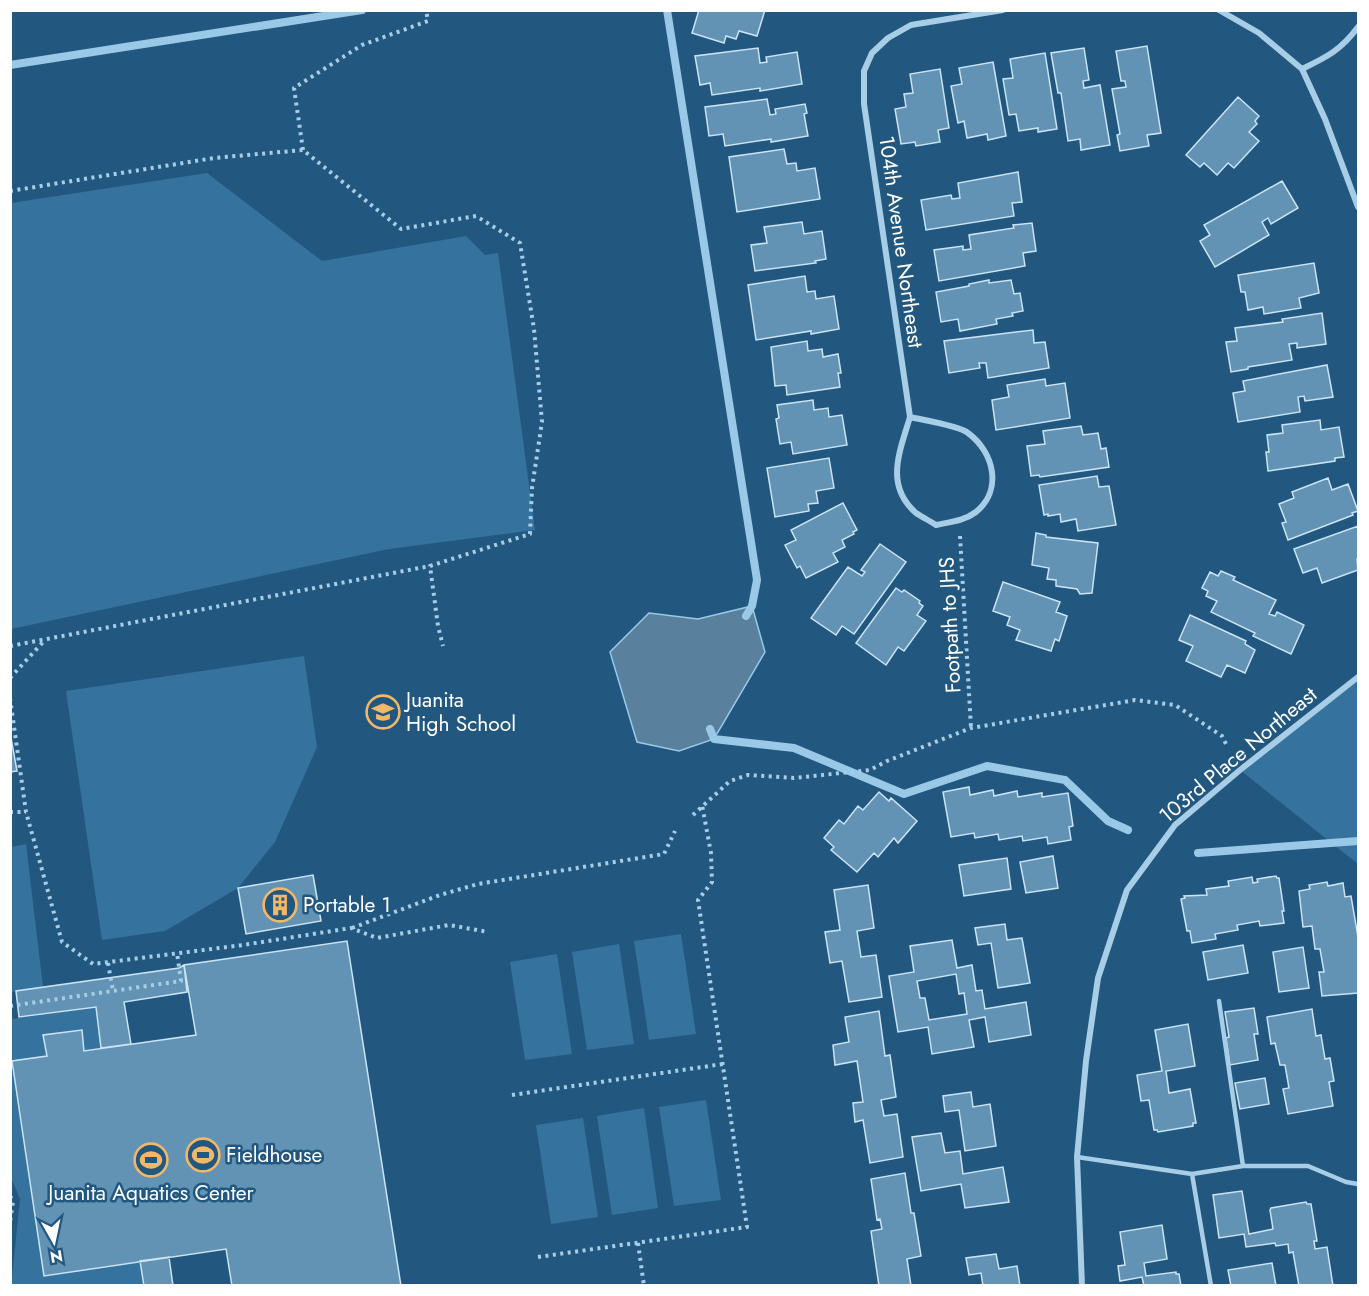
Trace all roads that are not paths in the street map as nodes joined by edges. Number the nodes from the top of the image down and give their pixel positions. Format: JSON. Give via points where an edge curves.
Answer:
{"nodes":[{"id":1,"x":1004,"y":10,"type":"edge"},
{"id":2,"x":1219,"y":10,"type":"edge"},
{"id":3,"x":1359,"y":27,"type":"edge"},
{"id":4,"x":1302,"y":69,"type":"junction"},
{"id":5,"x":1359,"y":207,"type":"edge"},
{"id":6,"x":910,"y":417,"type":"junction"},
{"id":7,"x":1359,"y":677,"type":"edge"},
{"id":8,"x":1219,"y":1001,"type":"dead end"},
{"id":9,"x":1077,"y":1157,"type":"junction"},
{"id":10,"x":1243,"y":1167,"type":"junction"},
{"id":11,"x":1192,"y":1173,"type":"junction"},
{"id":12,"x":1359,"y":1184,"type":"edge"},
{"id":13,"x":1082,"y":1286,"type":"edge"},
{"id":14,"x":1211,"y":1286,"type":"edge"}],
"edges":[{"from":1,"to":6,"type":"street","name":"104th Avenue Northeast","via":[[911,25],[872,53],[864,71],[864,104]]},
{"from":2,"to":4,"type":"street","via":[[1259,33]]},
{"from":3,"to":4,"type":"street","via":[[1331,55]]},
{"from":4,"to":5,"type":"street"},
{"from":6,"to":6,"type":"street","name":"104th Avenue Northeast","via":[[897,458],[900,491],[916,513],[936,525],[975,513],[986,501],[993,484],[989,458],[967,432]]},
{"from":7,"to":9,"type":"street","name":"103rd Place Northeast","via":[[1175,825],[1127,890],[1098,978]]},
{"from":8,"to":10,"type":"lane"},
{"from":9,"to":11,"type":"lane"},
{"from":9,"to":13,"type":"street","name":"103rd Place Northeast"},
{"from":10,"to":11,"type":"lane"},
{"from":10,"to":12,"type":"lane","via":[[1308,1166]]},
{"from":11,"to":14,"type":"lane"}]}
